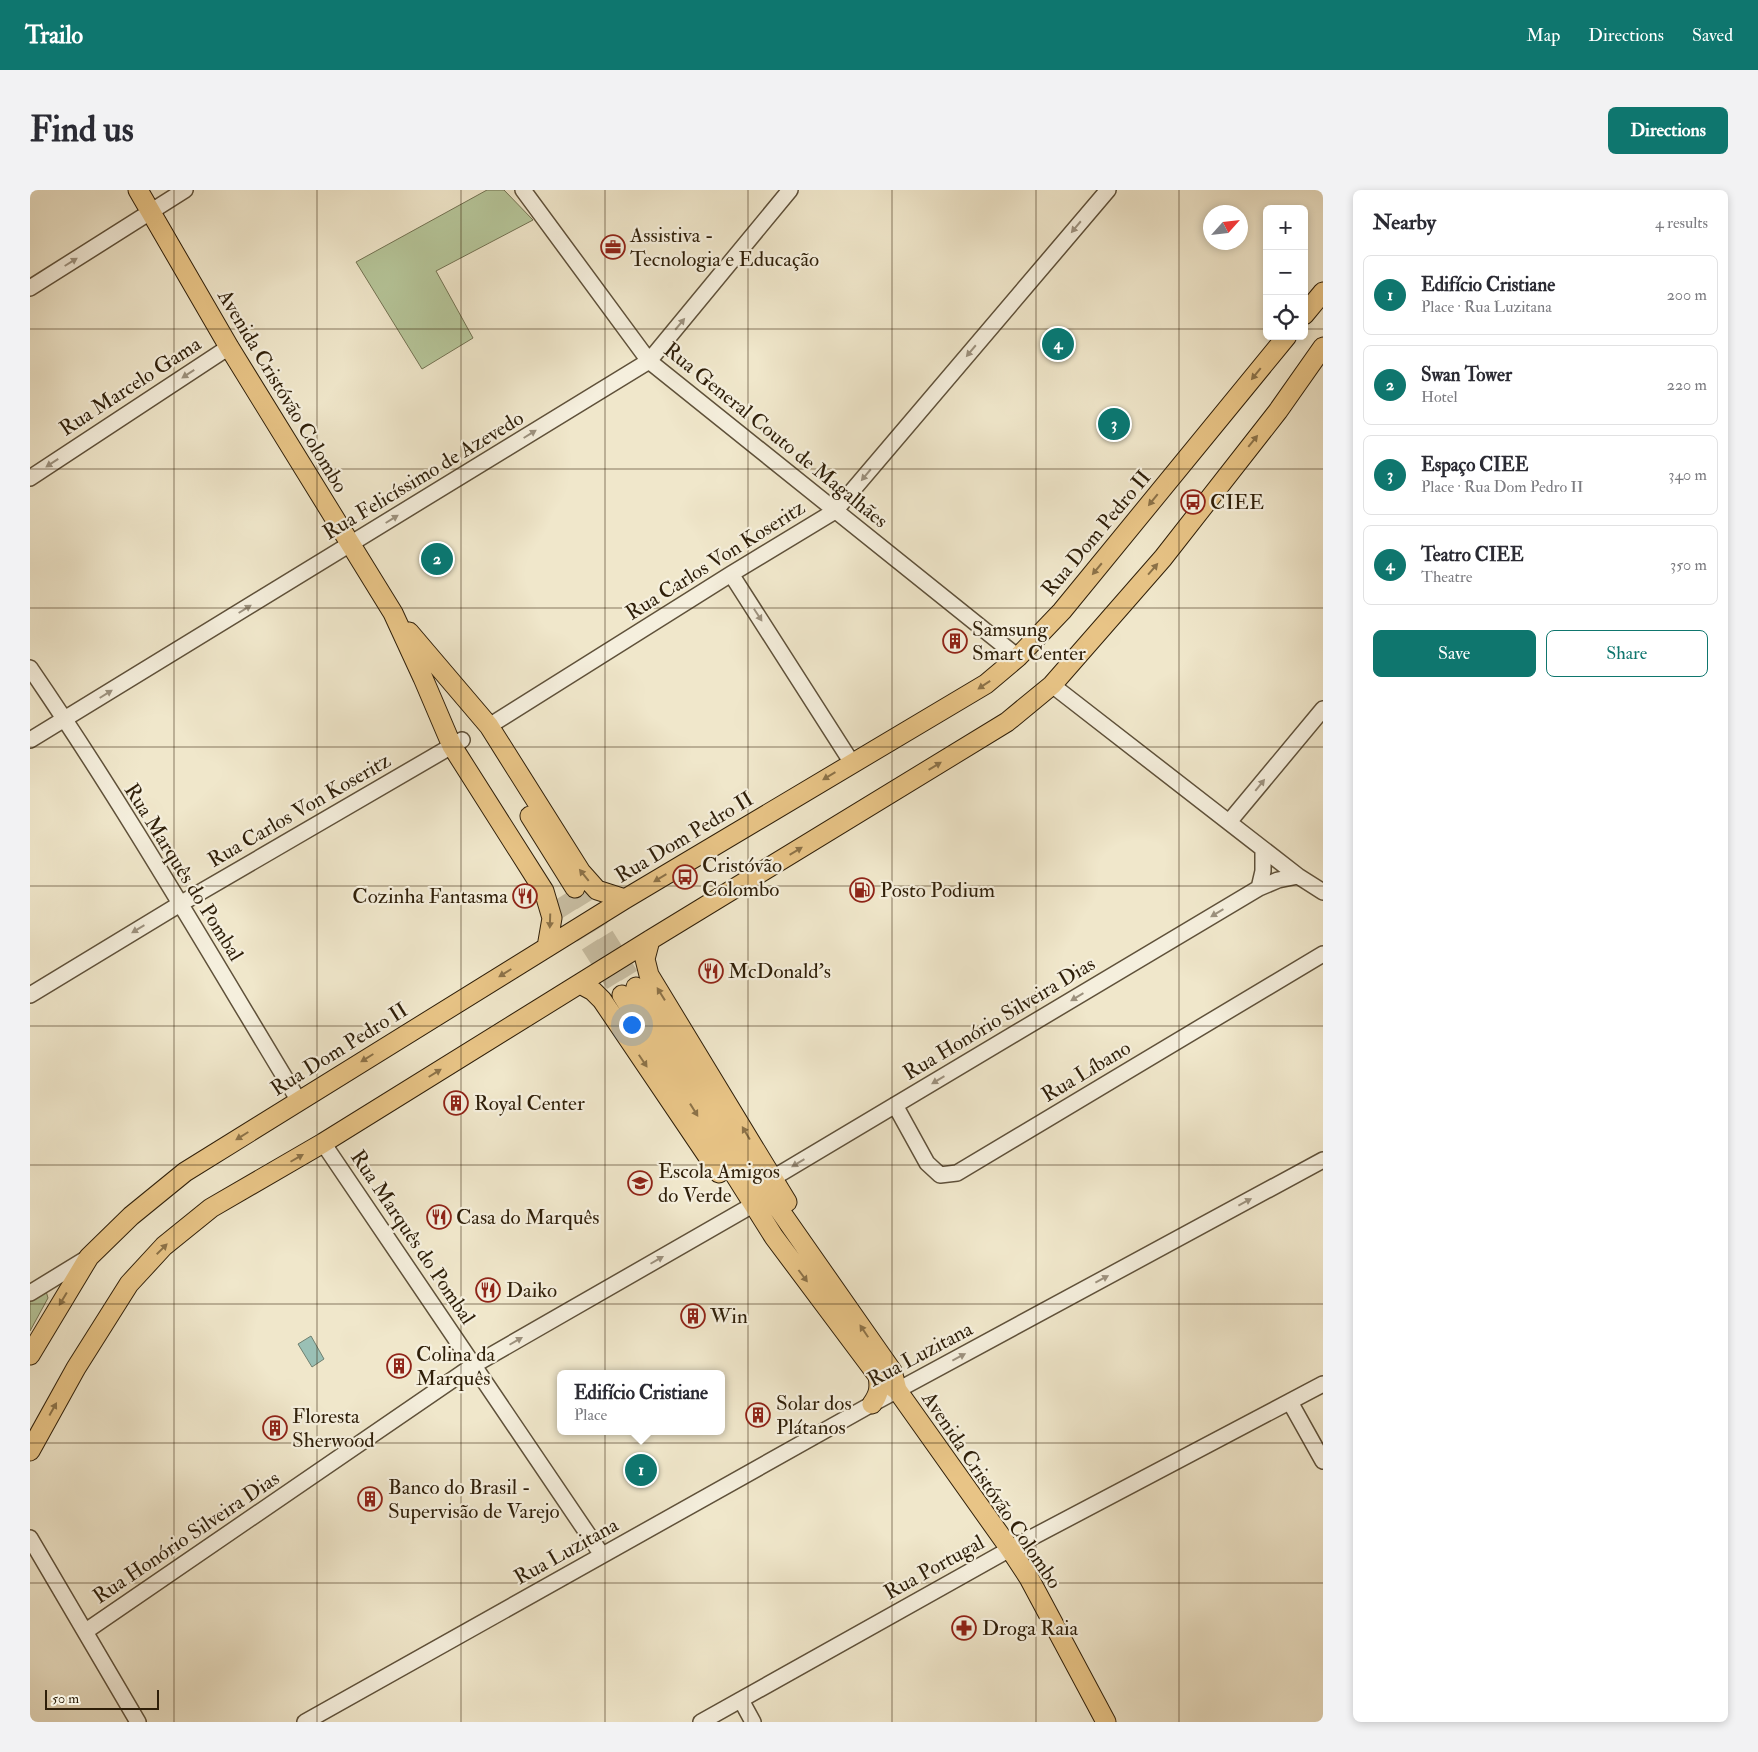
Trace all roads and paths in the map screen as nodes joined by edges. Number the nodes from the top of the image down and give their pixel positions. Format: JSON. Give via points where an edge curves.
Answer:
{"nodes":[{"id":1,"x":138,"y":190,"type":"edge"},
{"id":2,"x":185,"y":190,"type":"edge"},
{"id":3,"x":523,"y":190,"type":"edge"},
{"id":4,"x":790,"y":190,"type":"edge"},
{"id":5,"x":1108,"y":190,"type":"edge"},
{"id":6,"x":151,"y":212,"type":"junction"},
{"id":7,"x":30,"y":288,"type":"edge"},
{"id":8,"x":1323,"y":292,"type":"edge"},
{"id":9,"x":1308,"y":310,"type":"edge"},
{"id":10,"x":1283,"y":340,"type":"edge"},
{"id":11,"x":229,"y":347,"type":"junction"},
{"id":12,"x":1323,"y":347,"type":"edge"},
{"id":13,"x":649,"y":361,"type":"junction"},
{"id":14,"x":30,"y":478,"type":"edge"},
{"id":15,"x":835,"y":511,"type":"junction"},
{"id":16,"x":350,"y":544,"type":"junction"},
{"id":17,"x":731,"y":574,"type":"junction"},
{"id":18,"x":393,"y":613,"type":"junction"},
{"id":19,"x":1018,"y":657,"type":"junction"},
{"id":20,"x":30,"y":668,"type":"edge"},
{"id":21,"x":439,"y":668,"type":"junction"},
{"id":22,"x":1052,"y":685,"type":"junction"},
{"id":23,"x":1323,"y":709,"type":"edge"},
{"id":24,"x":65,"y":719,"type":"junction"},
{"id":25,"x":489,"y":726,"type":"junction"},
{"id":26,"x":30,"y":740,"type":"edge"},
{"id":27,"x":457,"y":743,"type":"junction"},
{"id":28,"x":852,"y":763,"type":"junction"},
{"id":29,"x":1229,"y":822,"type":"junction"},
{"id":30,"x":1264,"y":849,"type":"junction"},
{"id":31,"x":1298,"y":876,"type":"junction"},
{"id":32,"x":1259,"y":888,"type":"junction"},
{"id":33,"x":1323,"y":892,"type":"edge"},
{"id":34,"x":624,"y":899,"type":"junction"},
{"id":35,"x":180,"y":904,"type":"junction"},
{"id":36,"x":650,"y":940,"type":"junction"},
{"id":37,"x":546,"y":947,"type":"junction"},
{"id":38,"x":1323,"y":954,"type":"edge"},
{"id":39,"x":580,"y":984,"type":"junction"},
{"id":40,"x":30,"y":995,"type":"edge"},
{"id":41,"x":298,"y":1101,"type":"junction"},
{"id":42,"x":895,"y":1105,"type":"junction"},
{"id":43,"x":323,"y":1143,"type":"junction"},
{"id":44,"x":1323,"y":1160,"type":"edge"},
{"id":45,"x":767,"y":1181,"type":"junction"},
{"id":46,"x":748,"y":1208,"type":"junction"},
{"id":47,"x":89,"y":1257,"type":"junction"},
{"id":48,"x":30,"y":1293,"type":"edge"},
{"id":49,"x":30,"y":1355,"type":"edge"},
{"id":50,"x":474,"y":1365,"type":"junction"},
{"id":51,"x":878,"y":1376,"type":"junction"},
{"id":52,"x":1323,"y":1384,"type":"edge"},
{"id":53,"x":897,"y":1390,"type":"junction"},
{"id":54,"x":1290,"y":1402,"type":"junction"},
{"id":55,"x":872,"y":1404,"type":"junction"},
{"id":56,"x":30,"y":1452,"type":"edge"},
{"id":57,"x":1323,"y":1461,"type":"edge"},
{"id":58,"x":30,"y":1538,"type":"edge"},
{"id":59,"x":1010,"y":1549,"type":"junction"},
{"id":60,"x":602,"y":1555,"type":"junction"},
{"id":61,"x":86,"y":1631,"type":"junction"},
{"id":62,"x":741,"y":1700,"type":"junction"},
{"id":63,"x":138,"y":1722,"type":"edge"},
{"id":64,"x":305,"y":1722,"type":"edge"},
{"id":65,"x":701,"y":1722,"type":"edge"},
{"id":66,"x":753,"y":1722,"type":"edge"},
{"id":67,"x":1106,"y":1722,"type":"edge"}],
"edges":[{"from":1,"to":6,"type":"main road","name":"Avenida Cristóvão Colombo"},
{"from":2,"to":6,"type":"street"},
{"from":3,"to":13,"type":"street","name":"Rua General Couto de Magalhães"},
{"from":13,"to":4,"type":"street","name":"Rua Felicíssimo de Azevedo","one_way":true},
{"from":5,"to":15,"type":"street","name":"Rua Carlos Von Koseritz","one_way":true},
{"from":7,"to":6,"type":"street","one_way":true},
{"from":6,"to":11,"type":"main road","name":"Avenida Cristóvão Colombo"},
{"from":8,"to":9,"type":"main road"},
{"from":10,"to":19,"type":"main road","name":"Rua Dom Pedro II","one_way":true,"via":[[1062,612]]},
{"from":11,"to":14,"type":"street","name":"Rua Marcelo Gama","one_way":true},
{"from":11,"to":16,"type":"main road","name":"Avenida Cristóvão Colombo"},
{"from":22,"to":12,"type":"main road","one_way":true,"via":[[1163,558],[1278,411]]},
{"from":13,"to":15,"type":"street","name":"Rua General Couto de Magalhães"},
{"from":16,"to":13,"type":"street","name":"Rua Felicíssimo de Azevedo","one_way":true},
{"from":15,"to":17,"type":"street","name":"Rua Carlos Von Koseritz"},
{"from":15,"to":19,"type":"street","name":"Rua General Couto de Magalhães"},
{"from":16,"to":18,"type":"main road","name":"Avenida Cristóvão Colombo"},
{"from":24,"to":16,"type":"street","name":"Rua Felicíssimo de Azevedo","one_way":true},
{"from":17,"to":25,"type":"street","name":"Rua Carlos Von Koseritz"},
{"from":17,"to":28,"type":"street","one_way":true},
{"from":18,"to":21,"type":"main road","name":"Avenida Cristóvão Colombo"},
{"from":18,"to":27,"type":"main road","name":"Avenida Cristóvão Colombo"},
{"from":19,"to":28,"type":"main road","name":"Rua Dom Pedro II","one_way":true,"via":[[986,684]]},
{"from":20,"to":24,"type":"street","name":"Rua Marquês do Pombal"},
{"from":21,"to":25,"type":"main road","name":"Avenida Cristóvão Colombo"},
{"from":21,"to":27,"type":"main road","via":[[568,893]]},
{"from":22,"to":29,"type":"street"},
{"from":36,"to":22,"type":"main road","one_way":true,"via":[[1007,722]]},
{"from":29,"to":23,"type":"street","one_way":true},
{"from":24,"to":26,"type":"street","name":"Rua Felicíssimo de Azevedo"},
{"from":24,"to":35,"type":"street","name":"Rua Marquês do Pombal"},
{"from":34,"to":25,"type":"main road","name":"Avenida Cristóvão Colombo","one_way":true,"via":[[597,890],[582,872]]},
{"from":27,"to":35,"type":"street","name":"Rua Carlos Von Koseritz"},
{"from":27,"to":37,"type":"main road","one_way":true,"via":[[544,891],[552,918]]},
{"from":28,"to":34,"type":"main road","name":"Rua Dom Pedro II","one_way":true},
{"from":29,"to":30,"type":"street"},
{"from":30,"to":31,"type":"street"},
{"from":30,"to":32,"type":"street"},
{"from":31,"to":32,"type":"street","name":"Rua Honório Silveira Dias"},
{"from":31,"to":33,"type":"street"},
{"from":32,"to":42,"type":"street","name":"Rua Honório Silveira Dias","one_way":true},
{"from":34,"to":37,"type":"main road","name":"Rua Dom Pedro II"},
{"from":35,"to":40,"type":"street","name":"Rua Carlos Von Koseritz","one_way":true},
{"from":35,"to":41,"type":"street","name":"Rua Marquês do Pombal"},
{"from":36,"to":39,"type":"main road"},
{"from":45,"to":36,"type":"main road","name":"Avenida Cristóvão Colombo","one_way":true,"via":[[649,975],[645,959]]},
{"from":37,"to":41,"type":"main road","name":"Rua Dom Pedro II","one_way":true},
{"from":38,"to":42,"type":"street","name":"Rua Líbano","via":[[957,1173],[940,1175],[927,1163]]},
{"from":43,"to":39,"type":"main road","one_way":true},
{"from":39,"to":46,"type":"main road","name":"Avenida Cristóvão Colombo","one_way":true,"via":[[594,991],[602,1000]]},
{"from":41,"to":47,"type":"main road","name":"Rua Dom Pedro II","one_way":true,"via":[[185,1172],[131,1216]]},
{"from":42,"to":45,"type":"street","name":"Rua Honório Silveira Dias","one_way":true},
{"from":43,"to":50,"type":"street","name":"Rua Marquês do Pombal"},
{"from":56,"to":43,"type":"main road","one_way":true,"via":[[76,1368],[129,1284],[164,1246],[211,1208]]},
{"from":53,"to":44,"type":"street","name":"Rua Luzitana","one_way":true},
{"from":45,"to":46,"type":"main road","one_way":true,"via":[[629,991]]},
{"from":53,"to":45,"type":"main road","name":"Avenida Cristóvão Colombo","one_way":true,"via":[[892,1371]]},
{"from":50,"to":46,"type":"street","name":"Rua Honório Silveira Dias","one_way":true},
{"from":46,"to":51,"type":"main road","name":"Avenida Cristóvão Colombo","one_way":true,"via":[[774,1237]]},
{"from":47,"to":48,"type":"street","name":"Rua Dom Pedro II"},
{"from":47,"to":49,"type":"main road","one_way":true},
{"from":50,"to":60,"type":"street","name":"Rua Marquês do Pombal"},
{"from":50,"to":61,"type":"street","name":"Rua Honório Silveira Dias"},
{"from":51,"to":53,"type":"main road","name":"Avenida Cristóvão Colombo"},
{"from":51,"to":55,"type":"main road","via":[[879,1393]]},
{"from":52,"to":54,"type":"street","name":"Rua Portugal"},
{"from":53,"to":55,"type":"street","name":"Rua Luzitana"},
{"from":53,"to":59,"type":"main road","name":"Avenida Cristóvão Colombo"},
{"from":54,"to":57,"type":"street"},
{"from":54,"to":59,"type":"street","name":"Rua Portugal"},
{"from":55,"to":60,"type":"street","name":"Rua Luzitana"},
{"from":58,"to":61,"type":"street"},
{"from":59,"to":62,"type":"street","name":"Rua Portugal"},
{"from":59,"to":67,"type":"main road","name":"Avenida Cristóvão Colombo","via":[[1029,1578]]},
{"from":60,"to":64,"type":"street","name":"Rua Luzitana"},
{"from":61,"to":63,"type":"street"},
{"from":62,"to":65,"type":"street","name":"Rua Portugal"},
{"from":62,"to":66,"type":"street"}]}
